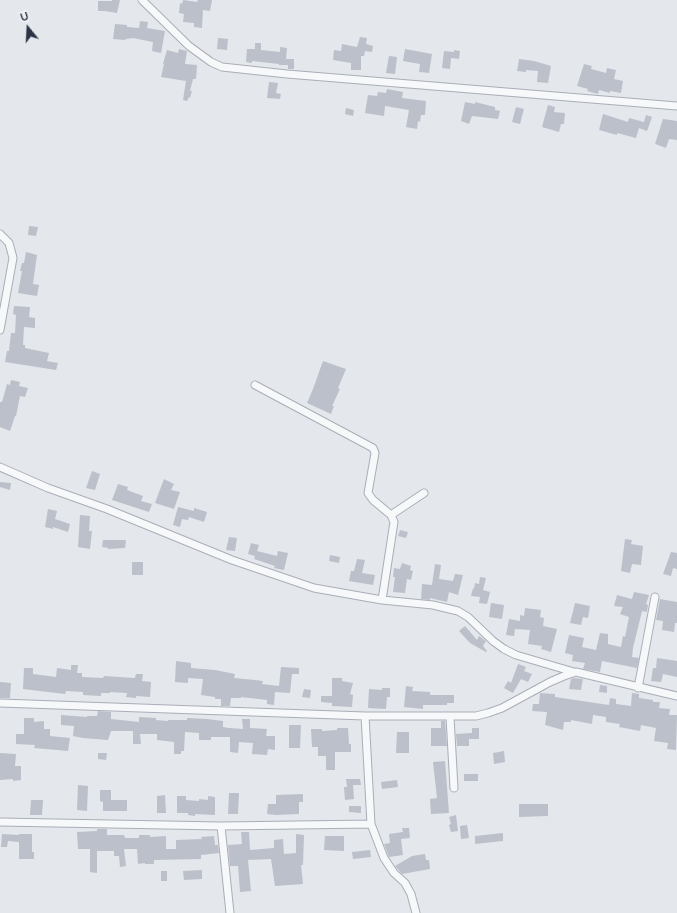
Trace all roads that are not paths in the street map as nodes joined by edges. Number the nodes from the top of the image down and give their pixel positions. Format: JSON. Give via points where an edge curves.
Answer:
{"nodes":[{"id":1,"x":142,"y":0,"type":"edge"},
{"id":2,"x":677,"y":106,"type":"edge"},
{"id":3,"x":0,"y":234,"type":"edge"},
{"id":4,"x":0,"y":330,"type":"edge"},
{"id":5,"x":255,"y":385,"type":"dead end"},
{"id":6,"x":0,"y":467,"type":"edge"},
{"id":7,"x":424,"y":493,"type":"dead end"},
{"id":8,"x":391,"y":515,"type":"junction"},
{"id":9,"x":654,"y":597,"type":"dead end"},
{"id":10,"x":382,"y":600,"type":"junction"},
{"id":11,"x":576,"y":672,"type":"junction"},
{"id":12,"x":638,"y":688,"type":"junction"},
{"id":13,"x":677,"y":696,"type":"edge"},
{"id":14,"x":0,"y":703,"type":"edge"},
{"id":15,"x":365,"y":716,"type":"junction"},
{"id":16,"x":450,"y":717,"type":"junction"},
{"id":17,"x":454,"y":788,"type":"dead end"},
{"id":18,"x":0,"y":822,"type":"edge"},
{"id":19,"x":371,"y":824,"type":"junction"},
{"id":20,"x":221,"y":826,"type":"junction"},
{"id":21,"x":230,"y":913,"type":"edge"},
{"id":22,"x":416,"y":913,"type":"edge"}],
"edges":[{"from":1,"to":2,"type":"street","via":[[189,46],[211,62],[222,66],[288,74]]},
{"from":3,"to":4,"type":"street","via":[[9,243],[13,258]]},
{"from":5,"to":8,"type":"street","via":[[373,448],[375,453],[368,493],[372,500]]},
{"from":6,"to":10,"type":"street","via":[[247,565],[314,588]]},
{"from":7,"to":8,"type":"street"},
{"from":8,"to":10,"type":"street","via":[[394,522]]},
{"from":9,"to":12,"type":"street"},
{"from":10,"to":11,"type":"street","via":[[433,605],[458,611],[504,649],[516,655]]},
{"from":11,"to":12,"type":"street"},
{"from":11,"to":16,"type":"street","via":[[488,714]]},
{"from":12,"to":13,"type":"street"},
{"from":14,"to":15,"type":"street"},
{"from":15,"to":16,"type":"street"},
{"from":15,"to":19,"type":"street"},
{"from":16,"to":17,"type":"street"},
{"from":18,"to":20,"type":"street"},
{"from":19,"to":20,"type":"street"},
{"from":19,"to":22,"type":"street","via":[[384,858],[411,894]]},
{"from":20,"to":21,"type":"street"}]}
